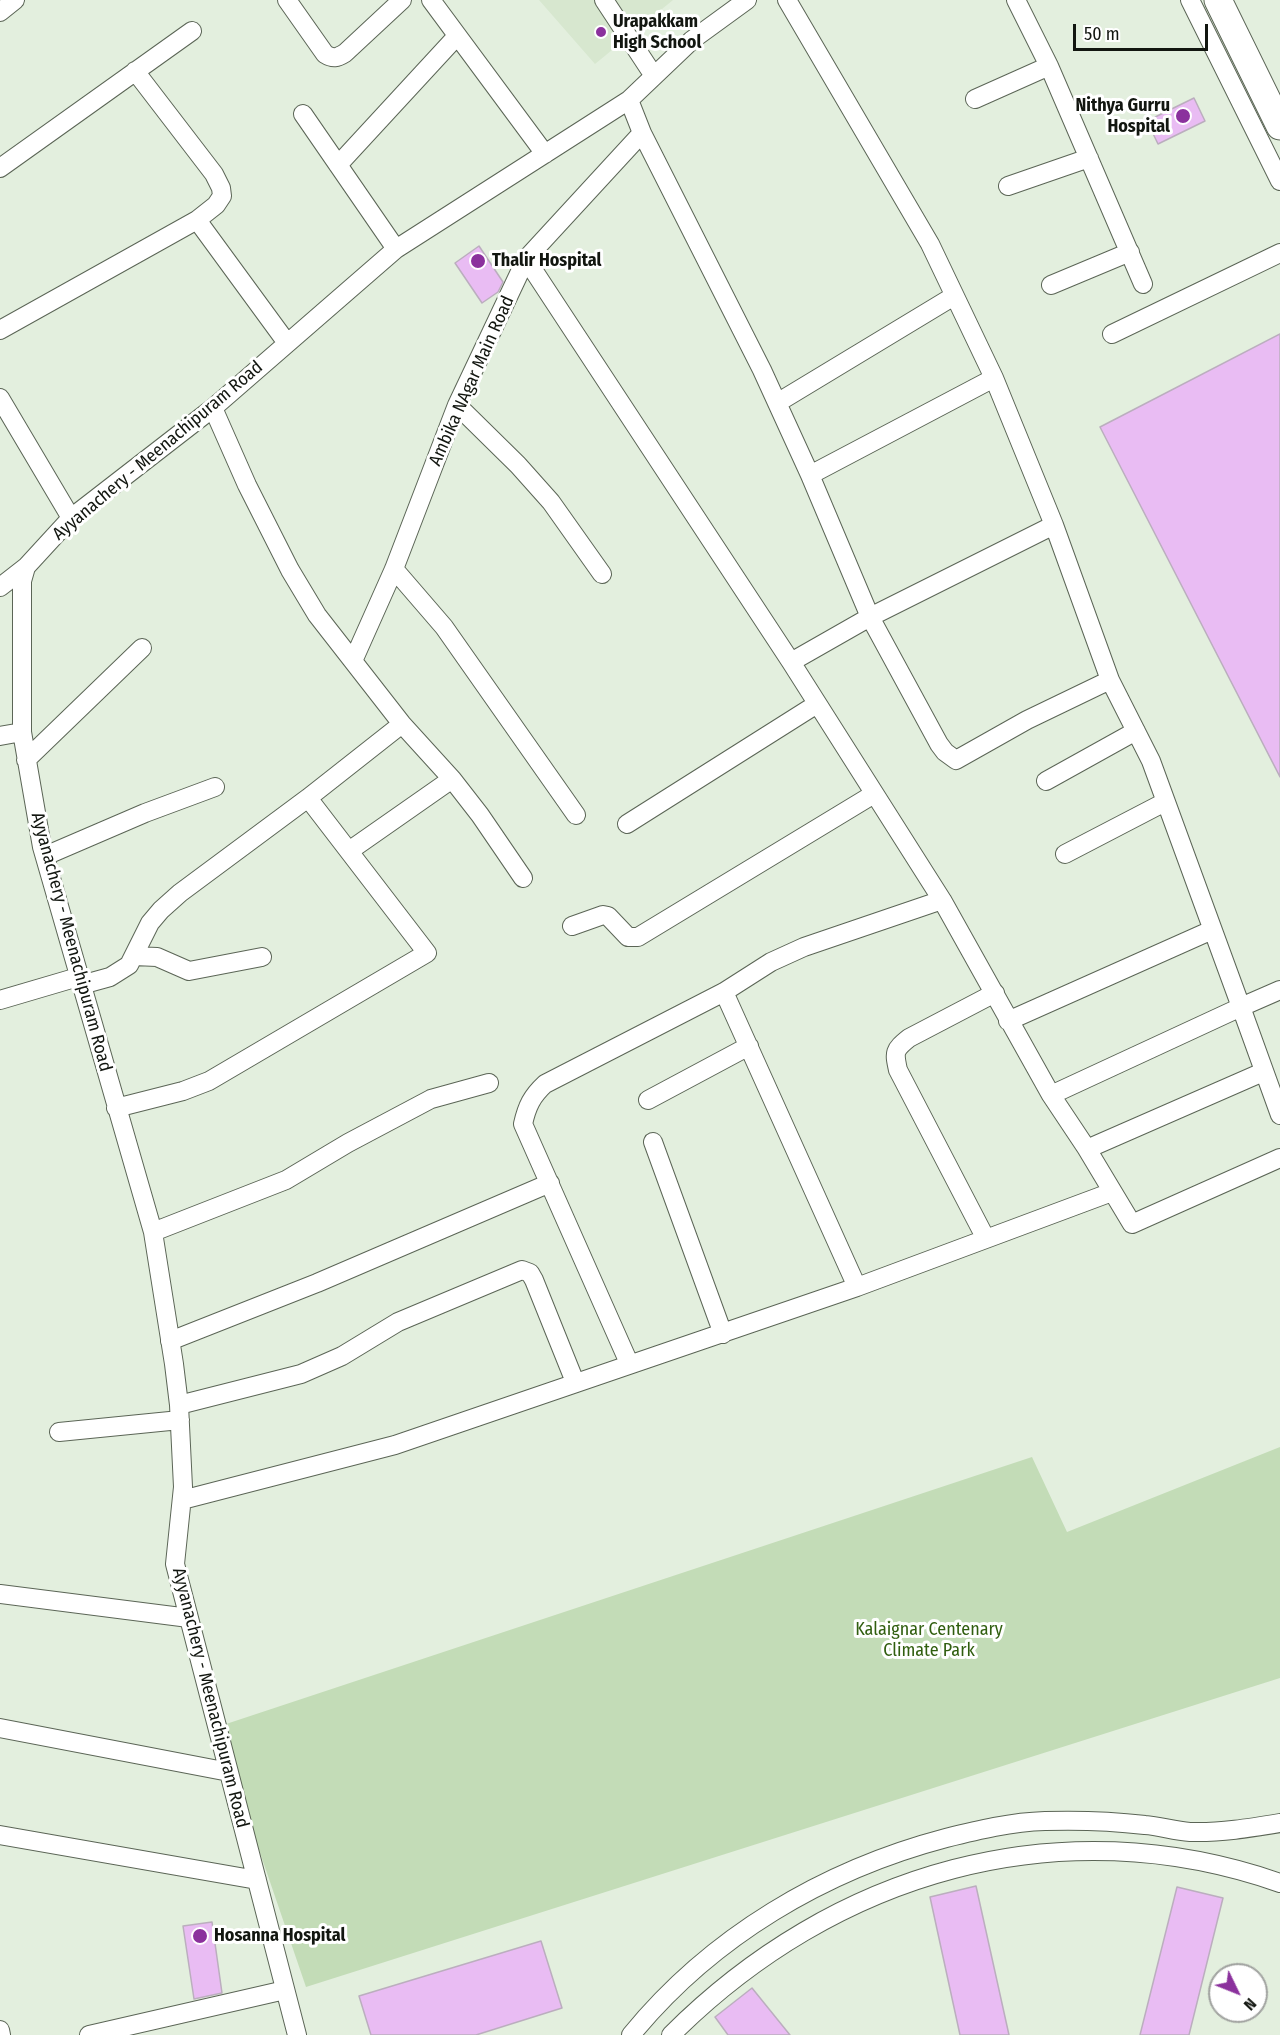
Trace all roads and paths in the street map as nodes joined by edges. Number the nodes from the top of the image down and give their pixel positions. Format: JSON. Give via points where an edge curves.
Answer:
{"nodes":[{"id":1,"x":15,"y":0,"type":"edge"},
{"id":2,"x":287,"y":0,"type":"edge"},
{"id":3,"x":402,"y":0,"type":"edge"},
{"id":4,"x":431,"y":0,"type":"edge"},
{"id":5,"x":604,"y":0,"type":"edge"},
{"id":6,"x":747,"y":0,"type":"edge"},
{"id":7,"x":787,"y":0,"type":"edge"},
{"id":8,"x":1016,"y":0,"type":"edge"},
{"id":9,"x":1190,"y":0,"type":"edge"},
{"id":10,"x":1218,"y":0,"type":"edge"},
{"id":11,"x":0,"y":12,"type":"edge"},
{"id":12,"x":192,"y":31,"type":"dead end"},
{"id":13,"x":457,"y":36,"type":"junction"},
{"id":14,"x":1050,"y":66,"type":"junction"},
{"id":15,"x":135,"y":71,"type":"junction"},
{"id":16,"x":654,"y":76,"type":"junction"},
{"id":17,"x":975,"y":99,"type":"dead end"},
{"id":18,"x":629,"y":100,"type":"junction"},
{"id":19,"x":303,"y":114,"type":"dead end"},
{"id":20,"x":1280,"y":126,"type":"edge"},
{"id":21,"x":642,"y":132,"type":"junction"},
{"id":22,"x":545,"y":154,"type":"junction"},
{"id":23,"x":1089,"y":158,"type":"junction"},
{"id":24,"x":338,"y":165,"type":"junction"},
{"id":25,"x":0,"y":168,"type":"edge"},
{"id":26,"x":1280,"y":181,"type":"edge"},
{"id":27,"x":1008,"y":186,"type":"dead end"},
{"id":28,"x":197,"y":220,"type":"junction"},
{"id":29,"x":396,"y":249,"type":"junction"},
{"id":30,"x":1130,"y":252,"type":"junction"},
{"id":31,"x":1280,"y":253,"type":"edge"},
{"id":32,"x":526,"y":259,"type":"junction"},
{"id":33,"x":1143,"y":284,"type":"dead end"},
{"id":34,"x":1051,"y":285,"type":"dead end"},
{"id":35,"x":954,"y":296,"type":"junction"},
{"id":36,"x":0,"y":330,"type":"edge"},
{"id":37,"x":1112,"y":334,"type":"dead end"},
{"id":38,"x":287,"y":343,"type":"junction"},
{"id":39,"x":994,"y":378,"type":"junction"},
{"id":40,"x":0,"y":398,"type":"edge"},
{"id":41,"x":777,"y":403,"type":"junction"},
{"id":42,"x":457,"y":405,"type":"junction"},
{"id":43,"x":213,"y":408,"type":"junction"},
{"id":44,"x":7,"y":424,"type":"edge"},
{"id":45,"x":810,"y":475,"type":"junction"},
{"id":46,"x":71,"y":518,"type":"junction"},
{"id":47,"x":1054,"y":525,"type":"junction"},
{"id":48,"x":26,"y":567,"type":"junction"},
{"id":49,"x":394,"y":569,"type":"junction"},
{"id":50,"x":602,"y":574,"type":"dead end"},
{"id":51,"x":0,"y":587,"type":"edge"},
{"id":52,"x":870,"y":617,"type":"junction"},
{"id":53,"x":142,"y":648,"type":"dead end"},
{"id":54,"x":353,"y":661,"type":"junction"},
{"id":55,"x":791,"y":662,"type":"junction"},
{"id":56,"x":1110,"y":680,"type":"junction"},
{"id":57,"x":817,"y":704,"type":"junction"},
{"id":58,"x":402,"y":724,"type":"junction"},
{"id":59,"x":1136,"y":731,"type":"junction"},
{"id":60,"x":22,"y":732,"type":"junction"},
{"id":61,"x":0,"y":736,"type":"edge"},
{"id":62,"x":26,"y":760,"type":"junction"},
{"id":63,"x":452,"y":779,"type":"junction"},
{"id":64,"x":1046,"y":781,"type":"dead end"},
{"id":65,"x":215,"y":787,"type":"dead end"},
{"id":66,"x":873,"y":794,"type":"junction"},
{"id":67,"x":309,"y":798,"type":"junction"},
{"id":68,"x":1165,"y":802,"type":"junction"},
{"id":69,"x":576,"y":815,"type":"dead end"},
{"id":70,"x":627,"y":824,"type":"dead end"},
{"id":71,"x":349,"y":851,"type":"junction"},
{"id":72,"x":1065,"y":854,"type":"dead end"},
{"id":73,"x":45,"y":856,"type":"junction"},
{"id":74,"x":524,"y":878,"type":"dead end"},
{"id":75,"x":942,"y":900,"type":"junction"},
{"id":76,"x":573,"y":926,"type":"dead end"},
{"id":77,"x":1212,"y":930,"type":"junction"},
{"id":78,"x":134,"y":956,"type":"junction"},
{"id":79,"x":262,"y":957,"type":"dead end"},
{"id":80,"x":80,"y":981,"type":"junction"},
{"id":81,"x":1280,"y":990,"type":"edge"},
{"id":82,"x":724,"y":992,"type":"junction"},
{"id":83,"x":995,"y":993,"type":"junction"},
{"id":84,"x":0,"y":1000,"type":"edge"},
{"id":85,"x":1241,"y":1007,"type":"junction"},
{"id":86,"x":1008,"y":1021,"type":"junction"},
{"id":87,"x":749,"y":1046,"type":"junction"},
{"id":88,"x":1263,"y":1072,"type":"junction"},
{"id":89,"x":489,"y":1083,"type":"dead end"},
{"id":90,"x":1052,"y":1095,"type":"junction"},
{"id":91,"x":648,"y":1100,"type":"dead end"},
{"id":92,"x":116,"y":1108,"type":"junction"},
{"id":93,"x":1280,"y":1115,"type":"edge"},
{"id":94,"x":653,"y":1142,"type":"dead end"},
{"id":95,"x":1087,"y":1149,"type":"junction"},
{"id":96,"x":1280,"y":1158,"type":"edge"},
{"id":97,"x":550,"y":1183,"type":"junction"},
{"id":98,"x":1112,"y":1192,"type":"junction"},
{"id":99,"x":153,"y":1232,"type":"junction"},
{"id":100,"x":986,"y":1239,"type":"junction"},
{"id":101,"x":857,"y":1287,"type":"junction"},
{"id":102,"x":723,"y":1334,"type":"junction"},
{"id":103,"x":170,"y":1341,"type":"junction"},
{"id":104,"x":629,"y":1363,"type":"junction"},
{"id":105,"x":575,"y":1382,"type":"junction"},
{"id":106,"x":180,"y":1413,"type":"junction"},
{"id":107,"x":59,"y":1432,"type":"dead end"},
{"id":108,"x":182,"y":1500,"type":"junction"},
{"id":109,"x":0,"y":1594,"type":"edge"},
{"id":110,"x":189,"y":1618,"type":"junction"},
{"id":111,"x":0,"y":1728,"type":"edge"},
{"id":112,"x":229,"y":1772,"type":"junction"},
{"id":113,"x":1280,"y":1823,"type":"edge"},
{"id":114,"x":0,"y":1835,"type":"edge"},
{"id":115,"x":257,"y":1880,"type":"junction"},
{"id":116,"x":1280,"y":1883,"type":"edge"},
{"id":117,"x":285,"y":1990,"type":"junction"},
{"id":118,"x":141,"y":2029,"type":"edge"},
{"id":119,"x":0,"y":2030,"type":"edge"},
{"id":120,"x":1,"y":2035,"type":"edge"},
{"id":121,"x":90,"y":2035,"type":"edge"},
{"id":122,"x":297,"y":2035,"type":"edge"},
{"id":123,"x":631,"y":2035,"type":"edge"},
{"id":124,"x":671,"y":2035,"type":"edge"}],
"edges":[{"from":1,"to":11,"type":"street"},
{"from":2,"to":3,"type":"street","via":[[325,54],[337,58]]},
{"from":4,"to":13,"type":"street"},
{"from":5,"to":16,"type":"street"},
{"from":6,"to":16,"type":"street","name":"Ayyanachery - Meenachipuram Road","via":[[692,40]]},
{"from":7,"to":35,"type":"street","via":[[930,244]]},
{"from":8,"to":14,"type":"street"},
{"from":9,"to":26,"type":"street"},
{"from":10,"to":20,"type":"highway"},
{"from":12,"to":15,"type":"street"},
{"from":13,"to":22,"type":"street"},
{"from":13,"to":24,"type":"street"},
{"from":14,"to":17,"type":"street"},
{"from":14,"to":23,"type":"street"},
{"from":15,"to":25,"type":"street"},
{"from":15,"to":28,"type":"street","via":[[221,188],[222,196],[216,205]]},
{"from":16,"to":18,"type":"street","name":"Ayyanachery - Meenachipuram Road"},
{"from":18,"to":21,"type":"street"},
{"from":18,"to":22,"type":"street","name":"Ayyanachery - Meenachipuram Road"},
{"from":19,"to":24,"type":"street"},
{"from":21,"to":32,"type":"street","name":"Ambika NAgar Main Road"},
{"from":21,"to":41,"type":"street"},
{"from":22,"to":29,"type":"street","name":"Ayyanachery - Meenachipuram Road"},
{"from":23,"to":27,"type":"street"},
{"from":23,"to":30,"type":"street"},
{"from":24,"to":29,"type":"street"},
{"from":28,"to":36,"type":"street"},
{"from":28,"to":38,"type":"street"},
{"from":29,"to":38,"type":"street","name":"Ayyanachery - Meenachipuram Road"},
{"from":30,"to":33,"type":"street"},
{"from":30,"to":34,"type":"street"},
{"from":31,"to":37,"type":"street"},
{"from":32,"to":42,"type":"street","name":"Ambika NAgar Main Road"},
{"from":32,"to":55,"type":"street"},
{"from":35,"to":39,"type":"street"},
{"from":35,"to":41,"type":"street"},
{"from":38,"to":43,"type":"street","name":"Ayyanachery - Meenachipuram Road"},
{"from":39,"to":45,"type":"street"},
{"from":39,"to":47,"type":"street"},
{"from":40,"to":44,"type":"street"},
{"from":41,"to":45,"type":"street"},
{"from":42,"to":49,"type":"street","name":"Ambika NAgar Main Road"},
{"from":42,"to":50,"type":"street","via":[[551,502]]},
{"from":43,"to":46,"type":"street","name":"Ayyanachery - Meenachipuram Road"},
{"from":43,"to":54,"type":"street","via":[[290,570],[317,615]]},
{"from":44,"to":46,"type":"street"},
{"from":45,"to":52,"type":"street"},
{"from":46,"to":48,"type":"street","name":"Ayyanachery - Meenachipuram Road"},
{"from":47,"to":52,"type":"street"},
{"from":47,"to":56,"type":"street"},
{"from":48,"to":51,"type":"street"},
{"from":48,"to":60,"type":"street","name":"Ayyanachery - Meenachipuram Road","via":[[22,581]]},
{"from":49,"to":54,"type":"street","name":"Ambika NAgar Main Road"},
{"from":49,"to":69,"type":"street","via":[[444,627]]},
{"from":52,"to":55,"type":"street"},
{"from":52,"to":56,"type":"street","via":[[939,744],[956,760]]},
{"from":53,"to":62,"type":"street"},
{"from":54,"to":58,"type":"street"},
{"from":55,"to":57,"type":"street"},
{"from":56,"to":59,"type":"street"},
{"from":57,"to":66,"type":"street"},
{"from":57,"to":70,"type":"street"},
{"from":58,"to":63,"type":"street"},
{"from":58,"to":67,"type":"street"},
{"from":59,"to":64,"type":"street"},
{"from":59,"to":68,"type":"street"},
{"from":60,"to":61,"type":"street"},
{"from":60,"to":62,"type":"street","name":"Ayyanachery - Meenachipuram Road"},
{"from":62,"to":73,"type":"street","name":"Ayyanachery - Meenachipuram Road"},
{"from":63,"to":71,"type":"street"},
{"from":63,"to":74,"type":"street"},
{"from":65,"to":73,"type":"street"},
{"from":66,"to":75,"type":"street"},
{"from":66,"to":76,"type":"street","via":[[638,937],[628,937],[610,917],[603,915]]},
{"from":67,"to":71,"type":"street"},
{"from":67,"to":78,"type":"street","via":[[161,910]]},
{"from":68,"to":72,"type":"street"},
{"from":68,"to":77,"type":"street"},
{"from":71,"to":92,"type":"street","via":[[428,953],[209,1082]]},
{"from":73,"to":80,"type":"street","name":"Ayyanachery - Meenachipuram Road"},
{"from":75,"to":82,"type":"street","via":[[804,947],[771,962]]},
{"from":75,"to":83,"type":"street"},
{"from":77,"to":85,"type":"street"},
{"from":77,"to":86,"type":"street"},
{"from":78,"to":79,"type":"street","via":[[157,957],[189,971]]},
{"from":78,"to":80,"type":"street","via":[[129,965],[110,977]]},
{"from":80,"to":84,"type":"street"},
{"from":80,"to":92,"type":"street","name":"Ayyanachery - Meenachipuram Road"},
{"from":81,"to":85,"type":"street"},
{"from":82,"to":87,"type":"street"},
{"from":82,"to":97,"type":"street","via":[[545,1084],[534,1094],[523,1124]]},
{"from":83,"to":86,"type":"street"},
{"from":83,"to":100,"type":"street","via":[[909,1038],[894,1055],[898,1070]]},
{"from":85,"to":88,"type":"street"},
{"from":85,"to":90,"type":"street"},
{"from":86,"to":90,"type":"street"},
{"from":87,"to":91,"type":"street"},
{"from":87,"to":101,"type":"street"},
{"from":88,"to":93,"type":"street"},
{"from":88,"to":95,"type":"street"},
{"from":89,"to":99,"type":"street","via":[[431,1099],[286,1180]]},
{"from":90,"to":95,"type":"street"},
{"from":92,"to":99,"type":"street","name":"Ayyanachery - Meenachipuram Road"},
{"from":94,"to":102,"type":"street"},
{"from":95,"to":98,"type":"street"},
{"from":96,"to":98,"type":"street","via":[[1132,1224]]},
{"from":97,"to":103,"type":"street"},
{"from":97,"to":104,"type":"street"},
{"from":98,"to":100,"type":"street"},
{"from":99,"to":103,"type":"street","name":"Ayyanachery - Meenachipuram Road"},
{"from":100,"to":101,"type":"street"},
{"from":101,"to":102,"type":"street"},
{"from":102,"to":104,"type":"street"},
{"from":103,"to":106,"type":"street","name":"Ayyanachery - Meenachipuram Road"},
{"from":104,"to":105,"type":"street"},
{"from":105,"to":106,"type":"street","via":[[534,1280],[522,1270],[398,1322],[342,1356],[301,1374]]},
{"from":105,"to":108,"type":"street","via":[[394,1445]]},
{"from":106,"to":107,"type":"street"},
{"from":106,"to":108,"type":"street","name":"Ayyanachery - Meenachipuram Road"},
{"from":108,"to":110,"type":"street","name":"Ayyanachery - Meenachipuram Road","via":[[175,1564]]},
{"from":109,"to":110,"type":"street"},
{"from":110,"to":112,"type":"street","name":"Ayyanachery - Meenachipuram Road"},
{"from":111,"to":112,"type":"street"},
{"from":112,"to":115,"type":"street","name":"Ayyanachery - Meenachipuram Road"},
{"from":113,"to":123,"type":"street","via":[[1187,1832],[1095,1821],[1042,1821],[986,1828],[880,1859],[774,1910],[737,1935],[684,1978]]},
{"from":114,"to":115,"type":"street"},
{"from":115,"to":117,"type":"street","name":"Ayyanachery - Meenachipuram Road"},
{"from":116,"to":124,"type":"street","via":[[1255,1874],[1145,1854],[1054,1853],[963,1866],[866,1898],[815,1924],[735,1977]]},
{"from":117,"to":118,"type":"street"},
{"from":117,"to":122,"type":"street","name":"Ayyanachery - Meenachipuram Road"},
{"from":118,"to":121,"type":"street"},
{"from":119,"to":120,"type":"street"}]}
